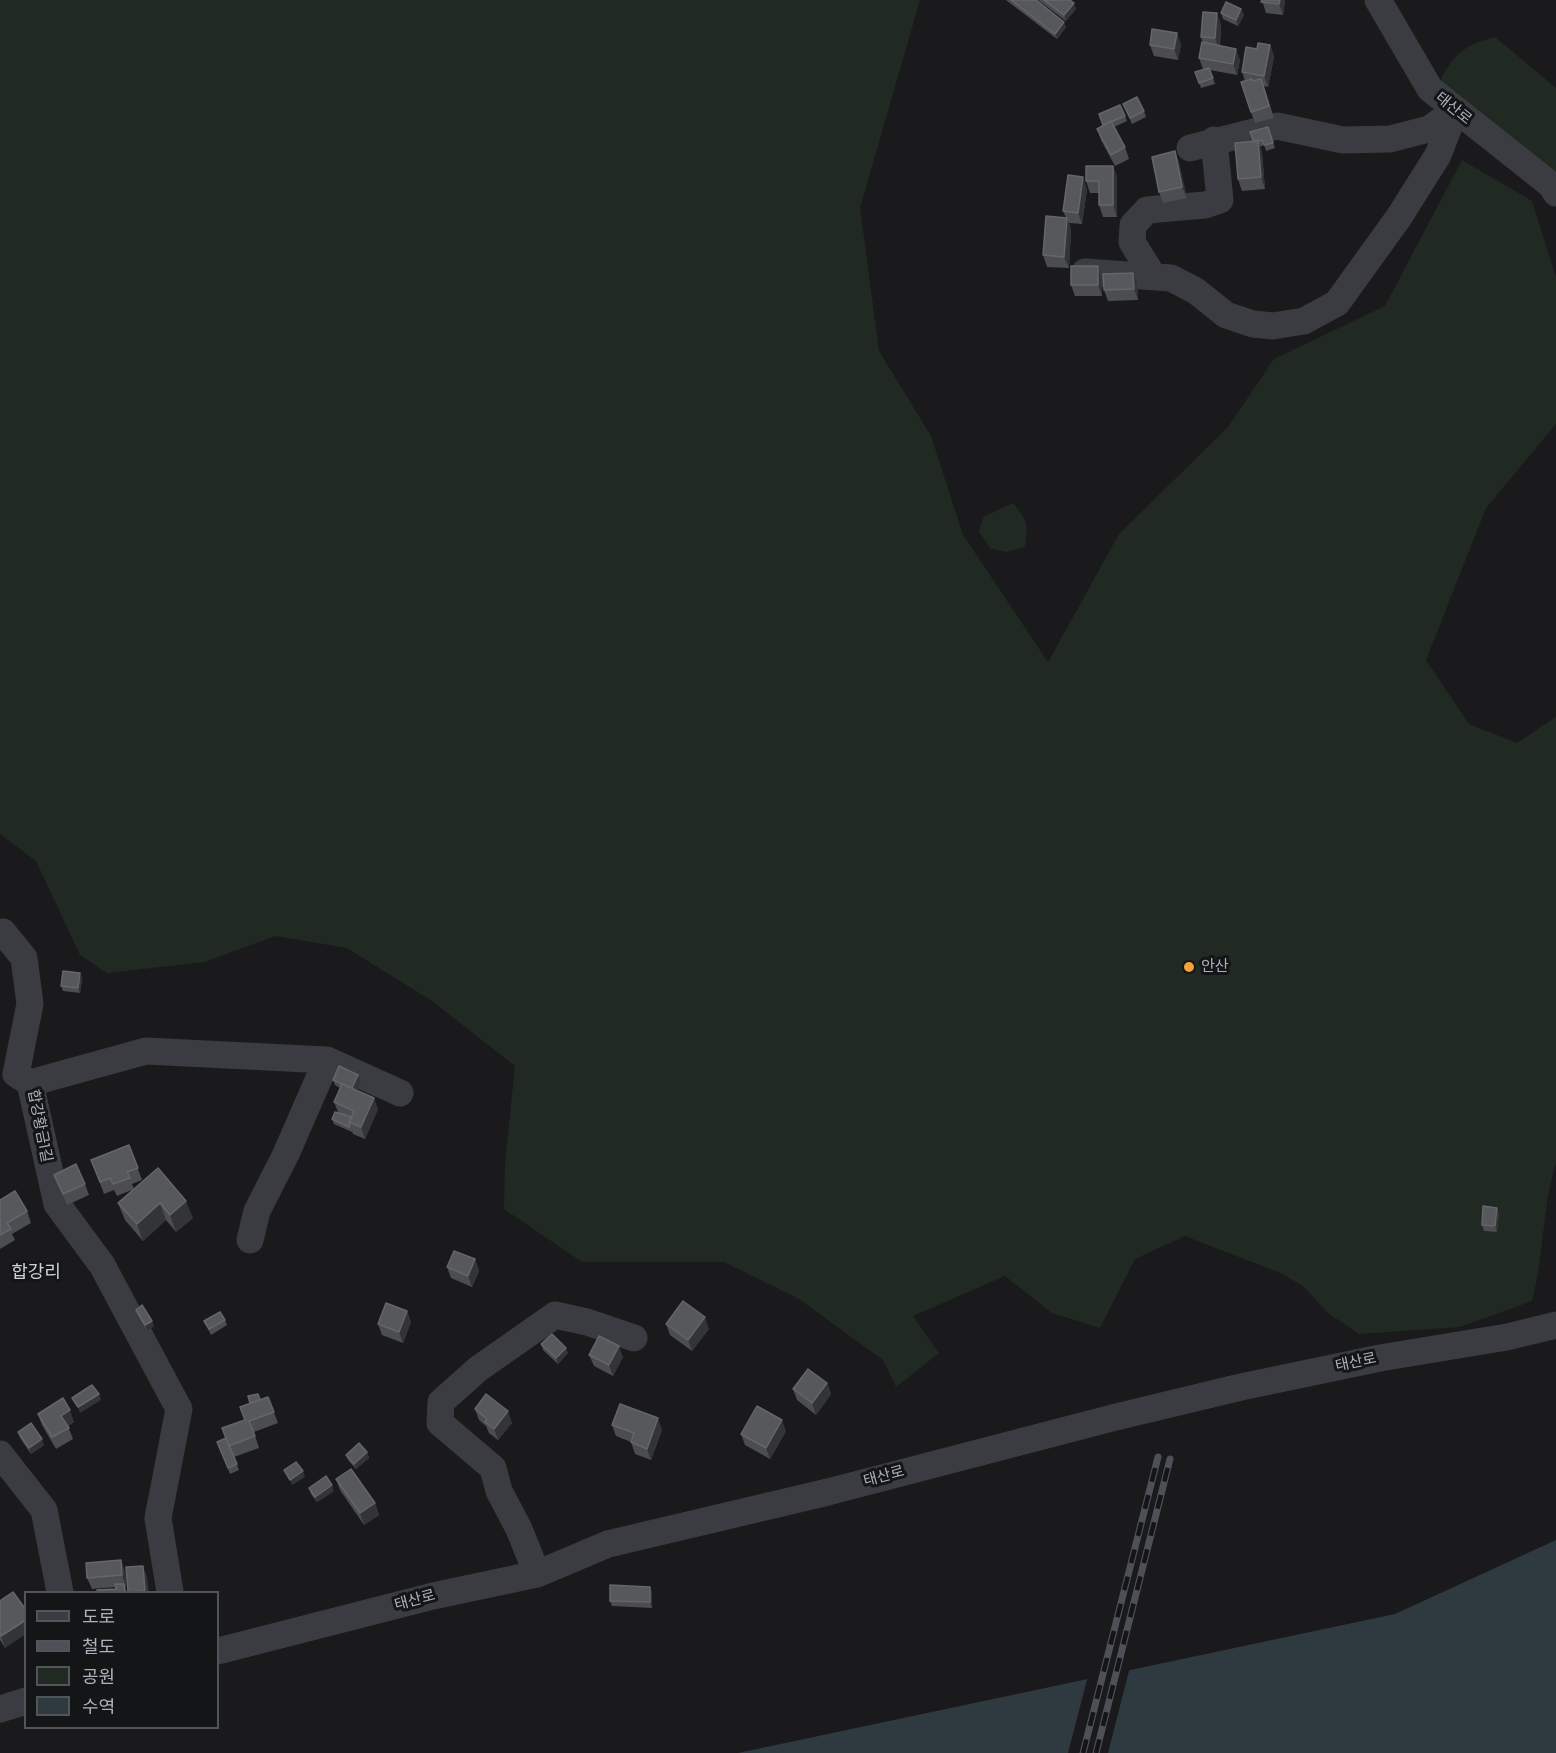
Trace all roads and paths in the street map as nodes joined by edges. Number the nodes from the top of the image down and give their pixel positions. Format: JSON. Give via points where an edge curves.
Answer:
{"nodes":[{"id":1,"x":1378,"y":0,"type":"edge"},
{"id":2,"x":1455,"y":111,"type":"junction"},
{"id":3,"x":1556,"y":193,"type":"edge"},
{"id":4,"x":1085,"y":272,"type":"edge"},
{"id":5,"x":1153,"y":276,"type":"junction"},
{"id":6,"x":3,"y":932,"type":"dead end"},
{"id":7,"x":327,"y":1060,"type":"junction"},
{"id":8,"x":30,"y":1083,"type":"junction"},
{"id":9,"x":400,"y":1093,"type":"dead end"},
{"id":10,"x":250,"y":1240,"type":"dead end"},
{"id":11,"x":1556,"y":1326,"type":"edge"},
{"id":12,"x":634,"y":1338,"type":"dead end"},
{"id":13,"x":0,"y":1454,"type":"edge"},
{"id":14,"x":537,"y":1574,"type":"junction"},
{"id":15,"x":60,"y":1591,"type":"edge"},
{"id":16,"x":170,"y":1591,"type":"edge"},
{"id":17,"x":219,"y":1651,"type":"edge"},
{"id":18,"x":24,"y":1702,"type":"edge"},
{"id":19,"x":0,"y":1709,"type":"edge"}],
"edges":[{"from":1,"to":2,"type":"street","name":"태산로","via":[[1430,89]]},
{"from":2,"to":3,"type":"street","name":"태산로","via":[[1551,185]]},
{"from":2,"to":5,"type":"street","via":[[1438,155],[1337,303],[1304,321],[1273,326],[1253,324],[1226,315],[1196,291],[1171,278]]},
{"from":2,"to":5,"type":"street","via":[[1429,129],[1390,139],[1343,140],[1277,126],[1202,144],[1221,200],[1147,210],[1133,225],[1132,242]]},
{"from":4,"to":5,"type":"street"},
{"from":6,"to":8,"type":"street","via":[[24,958],[30,1004],[16,1074]]},
{"from":7,"to":8,"type":"street","name":"합강황금1길","via":[[146,1050]]},
{"from":7,"to":9,"type":"street"},
{"from":7,"to":10,"type":"street","via":[[257,1211]]},
{"from":8,"to":16,"type":"street","name":"합강황금1길","via":[[57,1204],[102,1265],[179,1410],[158,1518]]},
{"from":11,"to":14,"type":"street","name":"태산로","via":[[1380,1358],[1100,1421],[608,1544]]},
{"from":12,"to":14,"type":"street","via":[[555,1315],[478,1369],[441,1402],[440,1423],[493,1468],[499,1491]]},
{"from":13,"to":15,"type":"street","via":[[44,1510]]},
{"from":14,"to":17,"type":"street","name":"태산로","via":[[433,1596]]},
{"from":18,"to":19,"type":"street"}]}
